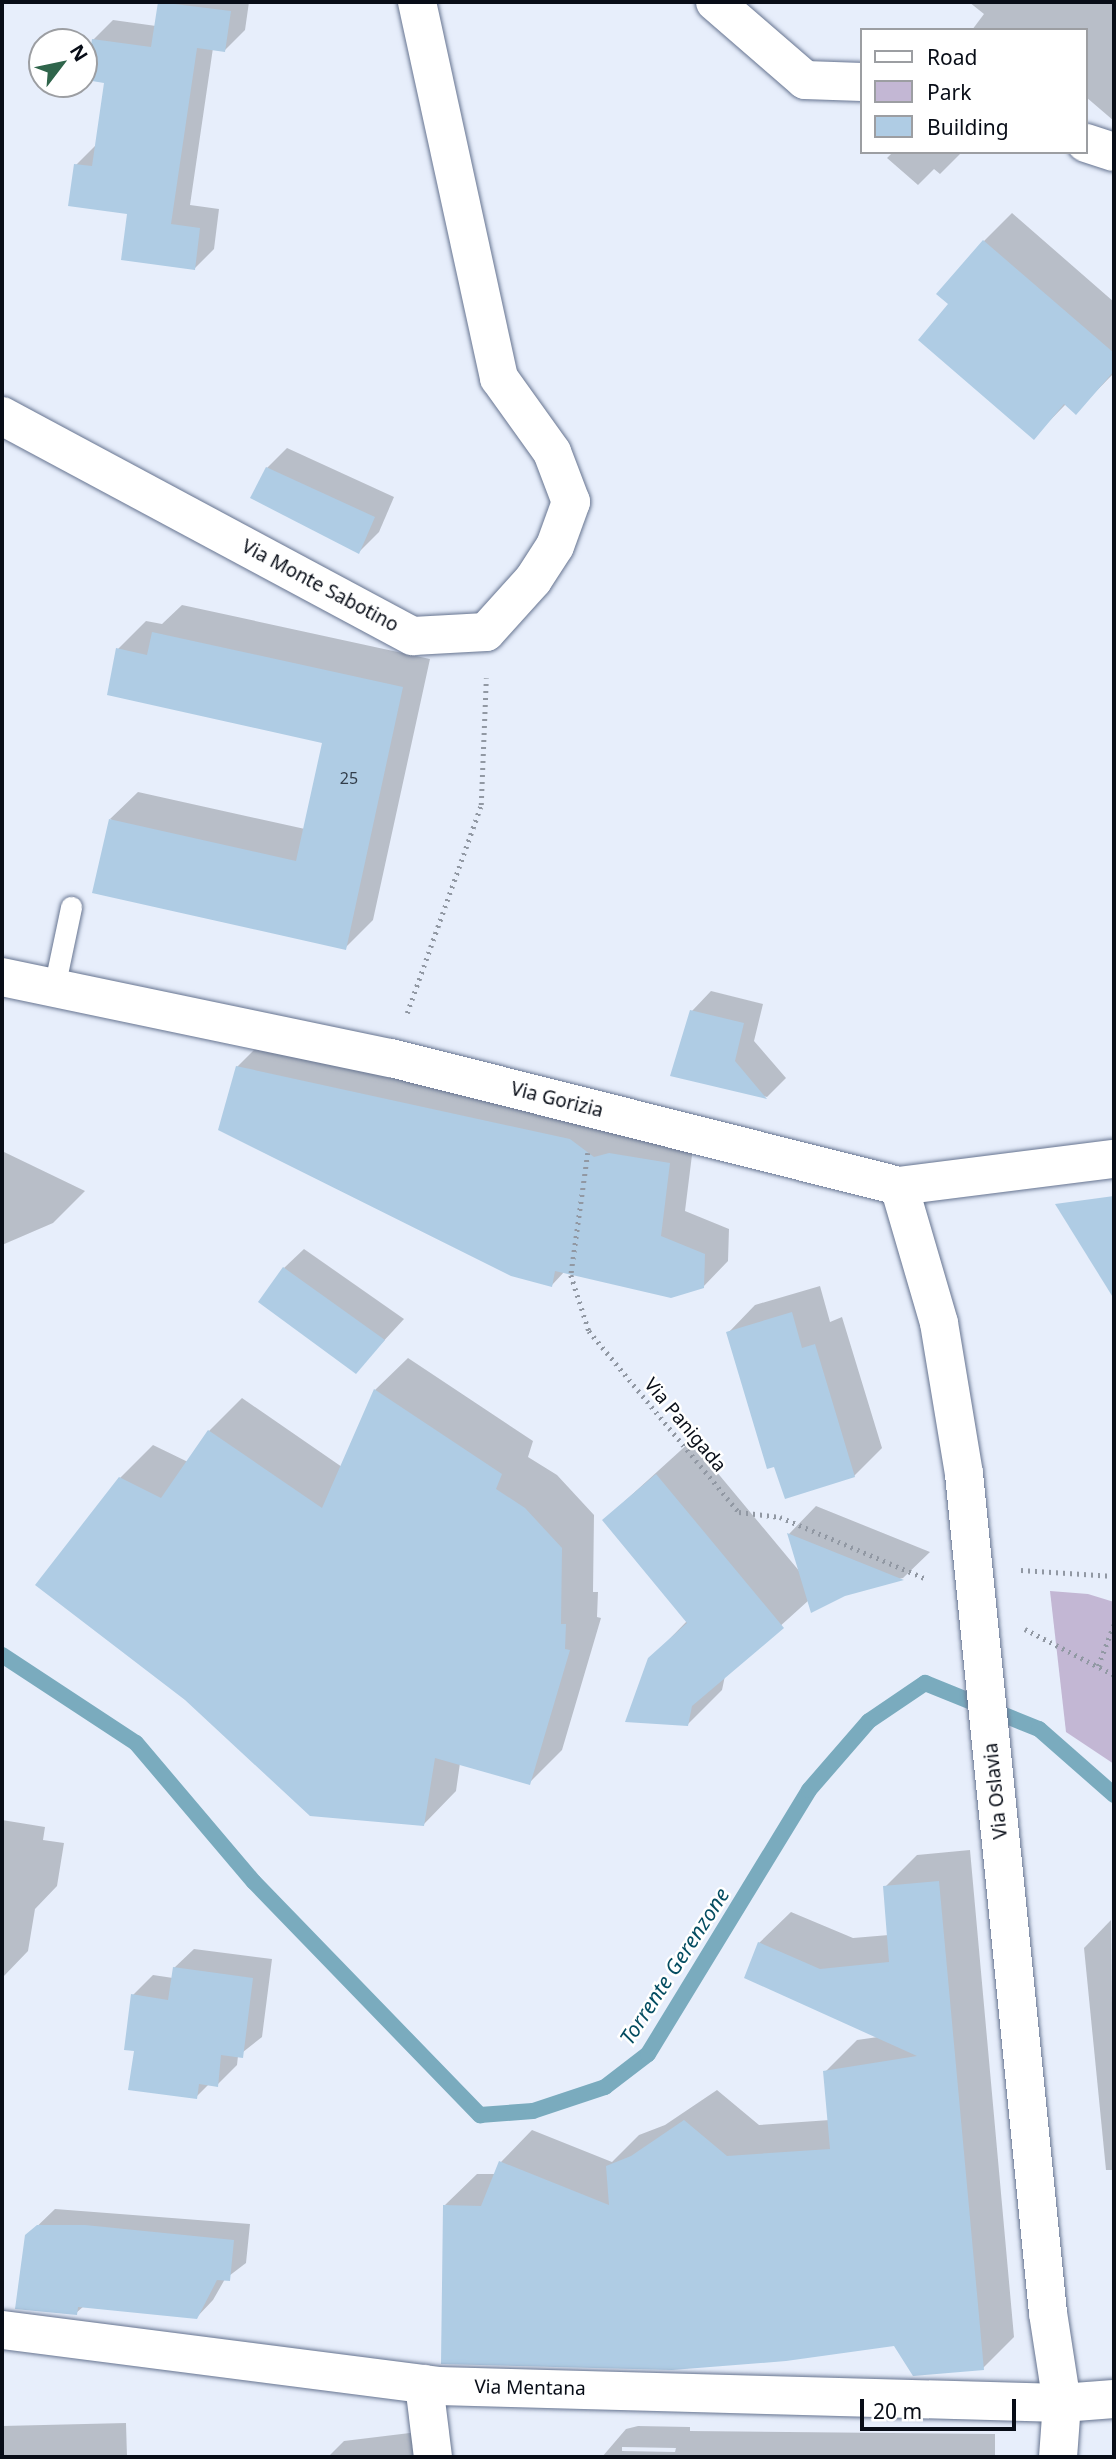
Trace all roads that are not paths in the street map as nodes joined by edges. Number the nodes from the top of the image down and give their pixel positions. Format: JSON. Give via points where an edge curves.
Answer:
{"nodes":[{"id":1,"x":417,"y":2,"type":"edge"},
{"id":2,"x":715,"y":2,"type":"edge"},
{"id":3,"x":860,"y":82,"type":"edge"},
{"id":4,"x":1088,"y":144,"type":"edge"},
{"id":5,"x":1114,"y":152,"type":"edge"},
{"id":6,"x":2,"y":416,"type":"edge"},
{"id":7,"x":71,"y":906,"type":"dead end"},
{"id":8,"x":2,"y":977,"type":"edge"},
{"id":9,"x":54,"y":988,"type":"junction"},
{"id":10,"x":1114,"y":1159,"type":"edge"},
{"id":11,"x":899,"y":1186,"type":"junction"},
{"id":12,"x":2,"y":2330,"type":"edge"},
{"id":13,"x":424,"y":2384,"type":"junction"},
{"id":14,"x":1114,"y":2399,"type":"edge"},
{"id":15,"x":1062,"y":2403,"type":"junction"},
{"id":16,"x":433,"y":2457,"type":"edge"},
{"id":17,"x":1058,"y":2457,"type":"edge"}],
"edges":[{"from":1,"to":6,"type":"street","name":"Via Monte Sabotino","via":[[499,378],[552,452],[571,502],[555,546],[540,569],[486,632],[413,636]]},
{"from":2,"to":3,"type":"street","via":[[805,80]]},
{"from":4,"to":5,"type":"street"},
{"from":7,"to":9,"type":"lane"},
{"from":8,"to":9,"type":"street","name":"Via Gorizia"},
{"from":9,"to":11,"type":"street","name":"Via Gorizia","via":[[391,1058]]},
{"from":10,"to":11,"type":"street","name":"Via Gorizia"},
{"from":11,"to":15,"type":"street","name":"Via Oslavia","via":[[939,1323],[964,1474],[973,1567],[997,1626],[999,1812],[1048,2313]]},
{"from":12,"to":13,"type":"street","name":"Via Mentana"},
{"from":13,"to":15,"type":"street","name":"Via Mentana"},
{"from":13,"to":16,"type":"street"},
{"from":14,"to":15,"type":"street","name":"Via Mentana"},
{"from":15,"to":17,"type":"street","name":"Via Oslavia"}]}
